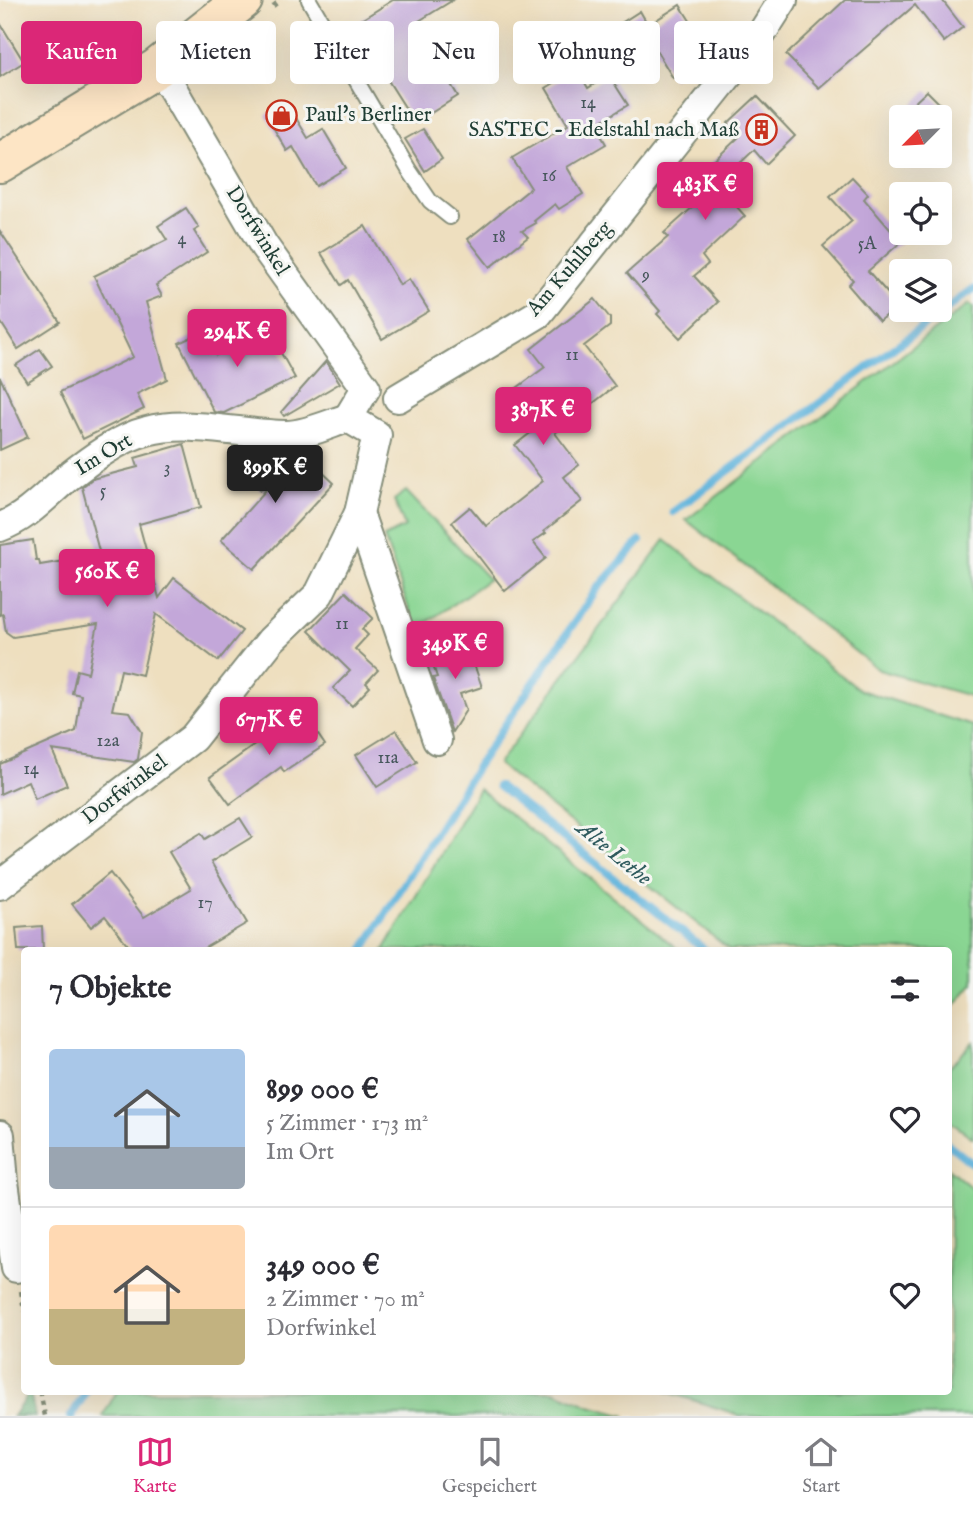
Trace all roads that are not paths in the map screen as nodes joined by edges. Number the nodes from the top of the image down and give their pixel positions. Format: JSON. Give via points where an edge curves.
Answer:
{"nodes":[{"id":1,"x":243,"y":0,"type":"edge"},
{"id":2,"x":309,"y":0,"type":"edge"},
{"id":3,"x":783,"y":0,"type":"edge"},
{"id":4,"x":216,"y":21,"type":"edge"},
{"id":5,"x":156,"y":69,"type":"edge"},
{"id":6,"x":169,"y":84,"type":"edge"},
{"id":7,"x":0,"y":163,"type":"edge"},
{"id":8,"x":450,"y":217,"type":"dead end"},
{"id":9,"x":366,"y":388,"type":"junction"},
{"id":10,"x":398,"y":398,"type":"junction"},
{"id":11,"x":348,"y":418,"type":"junction"},
{"id":12,"x":377,"y":435,"type":"junction"},
{"id":13,"x":359,"y":513,"type":"junction"},
{"id":14,"x":0,"y":527,"type":"edge"},
{"id":15,"x":438,"y":740,"type":"dead end"},
{"id":16,"x":0,"y":885,"type":"edge"},
{"id":17,"x":0,"y":1135,"type":"edge"},
{"id":18,"x":16,"y":1268,"type":"dead end"}],
"edges":[{"from":1,"to":4,"type":"main road"},
{"from":2,"to":8,"type":"lane","via":[[409,170],[430,201]]},
{"from":3,"to":10,"type":"street","name":"Am Kuhlberg","via":[[762,33],[538,314]]},
{"from":5,"to":7,"type":"main road"},
{"from":6,"to":9,"type":"street","name":"Dorfwinkel","via":[[264,246]]},
{"from":9,"to":10,"type":"street"},
{"from":9,"to":11,"type":"street"},
{"from":10,"to":12,"type":"street","name":"Dorfwinkel"},
{"from":11,"to":12,"type":"street"},
{"from":11,"to":14,"type":"street","name":"Im Ort","via":[[290,435],[210,428],[148,430],[100,455],[15,522]]},
{"from":12,"to":13,"type":"street","name":"Dorfwinkel"},
{"from":13,"to":15,"type":"street"},
{"from":13,"to":16,"type":"street","name":"Dorfwinkel","via":[[319,594],[271,640],[192,738]]},
{"from":17,"to":18,"type":"street"}]}
